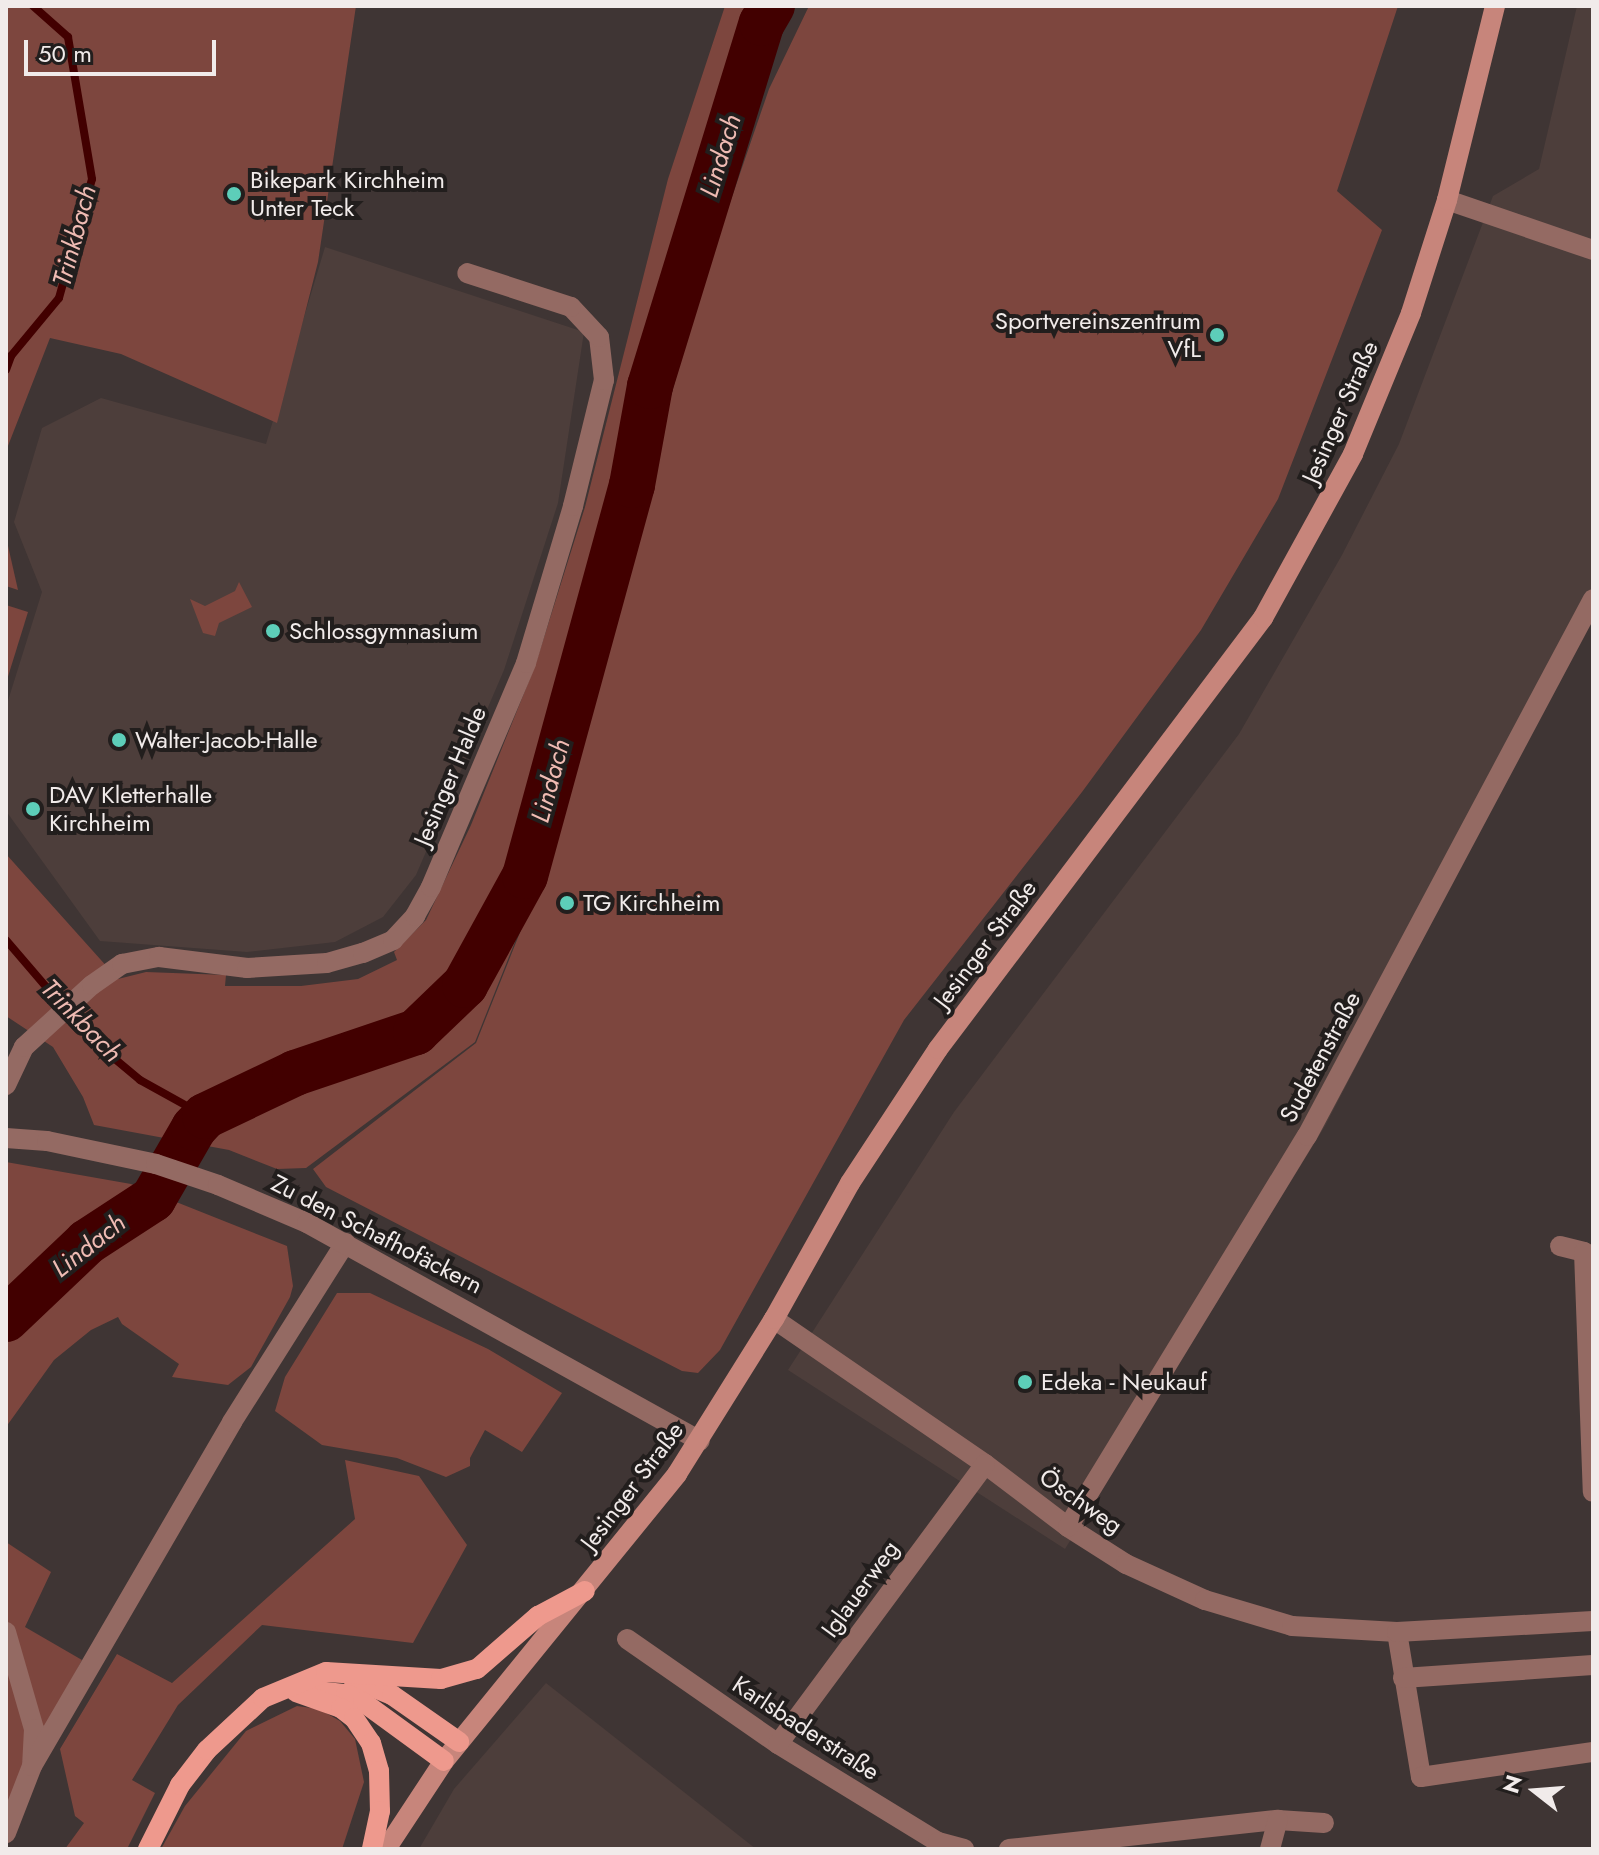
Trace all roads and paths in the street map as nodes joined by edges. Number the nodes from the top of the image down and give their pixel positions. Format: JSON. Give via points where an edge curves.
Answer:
{"nodes":[{"id":1,"x":1495,"y":6,"type":"edge"},
{"id":2,"x":1447,"y":200,"type":"junction"},
{"id":3,"x":1593,"y":250,"type":"edge"},
{"id":4,"x":467,"y":273,"type":"dead end"},
{"id":5,"x":1593,"y":599,"type":"edge"},
{"id":6,"x":6,"y":1085,"type":"edge"},
{"id":7,"x":6,"y":1138,"type":"edge"},
{"id":8,"x":345,"y":1243,"type":"junction"},
{"id":9,"x":1560,"y":1246,"type":"dead end"},
{"id":10,"x":774,"y":1319,"type":"junction"},
{"id":11,"x":700,"y":1441,"type":"junction"},
{"id":12,"x":985,"y":1464,"type":"junction"},
{"id":13,"x":1593,"y":1492,"type":"edge"},
{"id":14,"x":1068,"y":1527,"type":"junction"},
{"id":15,"x":585,"y":1591,"type":"junction"},
{"id":16,"x":1593,"y":1621,"type":"edge"},
{"id":17,"x":6,"y":1632,"type":"edge"},
{"id":18,"x":1397,"y":1632,"type":"junction"},
{"id":19,"x":627,"y":1639,"type":"dead end"},
{"id":20,"x":1593,"y":1665,"type":"edge"},
{"id":21,"x":326,"y":1672,"type":"junction"},
{"id":22,"x":1403,"y":1678,"type":"junction"},
{"id":23,"x":286,"y":1693,"type":"junction"},
{"id":24,"x":459,"y":1742,"type":"junction"},
{"id":25,"x":778,"y":1744,"type":"junction"},
{"id":26,"x":1593,"y":1752,"type":"edge"},
{"id":27,"x":444,"y":1761,"type":"junction"},
{"id":28,"x":32,"y":1766,"type":"junction"},
{"id":29,"x":1278,"y":1820,"type":"junction"},
{"id":30,"x":1324,"y":1823,"type":"dead end"},
{"id":31,"x":6,"y":1833,"type":"edge"},
{"id":32,"x":148,"y":1849,"type":"edge"},
{"id":33,"x":372,"y":1849,"type":"edge"},
{"id":34,"x":386,"y":1849,"type":"edge"},
{"id":35,"x":964,"y":1849,"type":"edge"},
{"id":36,"x":1009,"y":1849,"type":"edge"},
{"id":37,"x":1270,"y":1849,"type":"edge"}],
"edges":[{"from":1,"to":2,"type":"main road","name":"Jesinger Straße"},
{"from":2,"to":3,"type":"street"},
{"from":2,"to":10,"type":"main road","name":"Jesinger Straße","via":[[1411,313],[1353,454],[1263,618],[938,1049],[850,1183]]},
{"from":4,"to":6,"type":"street","name":"Jesinger Halde","via":[[571,307],[599,337],[604,380],[526,663],[415,916],[393,940],[327,963],[247,968],[159,957],[122,964],[24,1047]]},
{"from":5,"to":14,"type":"street","name":"Sudetenstraße","via":[[1307,1136]]},
{"from":7,"to":8,"type":"street","name":"Zu den Schafhofäckern","via":[[104,1151],[218,1185]]},
{"from":8,"to":11,"type":"street","name":"Zu den Schafhofäckern"},
{"from":8,"to":28,"type":"street","via":[[232,1422]]},
{"from":9,"to":13,"type":"street","via":[[1584,1252]]},
{"from":10,"to":11,"type":"main road","name":"Jesinger Straße"},
{"from":10,"to":12,"type":"street","name":"Öschweg"},
{"from":11,"to":15,"type":"main road","name":"Jesinger Straße"},
{"from":12,"to":14,"type":"street","name":"Öschweg"},
{"from":12,"to":25,"type":"street","name":"Iglauerweg"},
{"from":14,"to":18,"type":"street","name":"Öschweg","via":[[1126,1564],[1205,1600],[1292,1626]]},
{"from":15,"to":21,"type":"main road","via":[[538,1616],[492,1658],[467,1672],[441,1679]]},
{"from":15,"to":24,"type":"main road","name":"Jesinger Straße"},
{"from":16,"to":18,"type":"street","name":"Öschweg"},
{"from":17,"to":28,"type":"street","via":[[34,1729]]},
{"from":18,"to":22,"type":"street"},
{"from":19,"to":25,"type":"street","name":"Karlsbaderstraße"},
{"from":20,"to":22,"type":"street"},
{"from":21,"to":23,"type":"main road","via":[[303,1679]]},
{"from":21,"to":24,"type":"main road","via":[[392,1695]]},
{"from":22,"to":26,"type":"street","via":[[1421,1777]]},
{"from":23,"to":27,"type":"main road","via":[[346,1694]]},
{"from":23,"to":32,"type":"main road","via":[[263,1698],[207,1750],[180,1785]]},
{"from":23,"to":33,"type":"main road","via":[[341,1708],[371,1743],[379,1771],[380,1811]]},
{"from":24,"to":27,"type":"main road","name":"Jesinger Straße"},
{"from":25,"to":35,"type":"street","name":"Karlsbaderstraße","via":[[938,1842]]},
{"from":27,"to":34,"type":"main road","name":"Jesinger Straße"},
{"from":28,"to":31,"type":"street"},
{"from":29,"to":30,"type":"street"},
{"from":29,"to":36,"type":"street"},
{"from":29,"to":37,"type":"street"}]}
